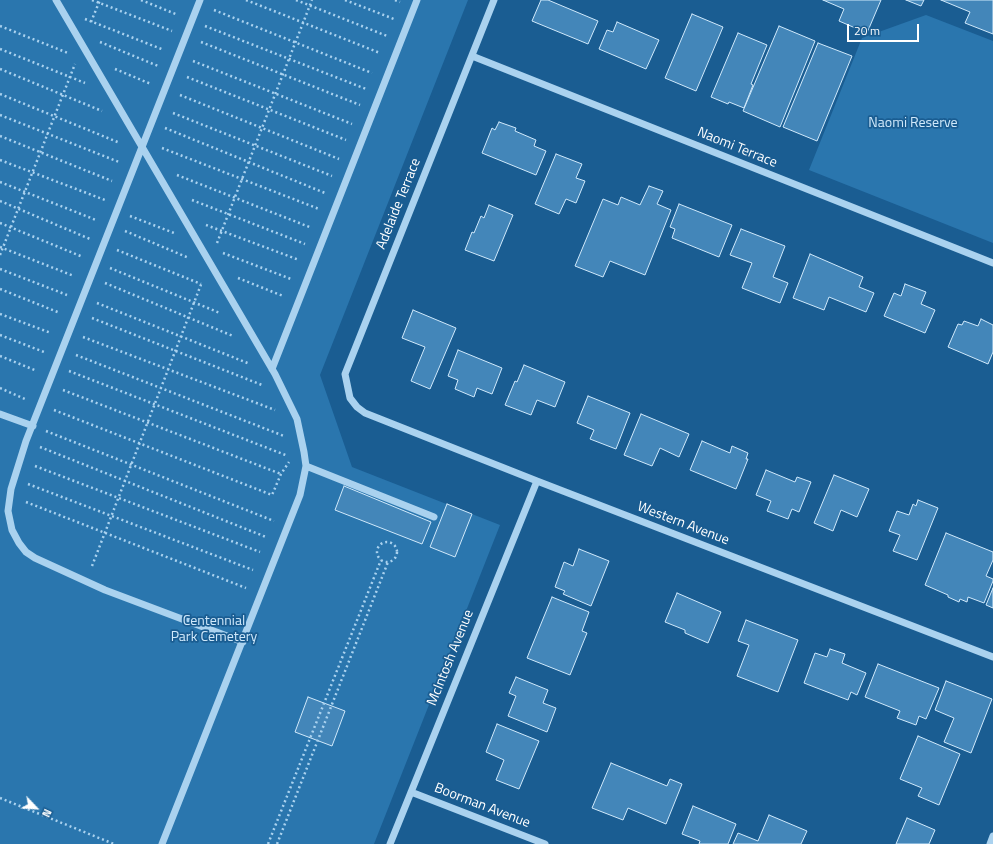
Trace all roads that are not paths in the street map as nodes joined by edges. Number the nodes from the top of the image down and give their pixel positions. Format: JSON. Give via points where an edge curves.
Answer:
{"nodes":[{"id":1,"x":56,"y":0,"type":"edge"},
{"id":2,"x":417,"y":0,"type":"edge"},
{"id":3,"x":494,"y":0,"type":"edge"},
{"id":4,"x":200,"y":2,"type":"edge"},
{"id":5,"x":472,"y":56,"type":"junction"},
{"id":6,"x":143,"y":147,"type":"junction"},
{"id":7,"x":993,"y":263,"type":"edge"},
{"id":8,"x":273,"y":372,"type":"junction"},
{"id":9,"x":365,"y":413,"type":"joint"},
{"id":10,"x":0,"y":414,"type":"edge"},
{"id":11,"x":33,"y":426,"type":"junction"},
{"id":12,"x":306,"y":466,"type":"junction"},
{"id":13,"x":537,"y":481,"type":"junction"},
{"id":14,"x":434,"y":517,"type":"dead end"},
{"id":15,"x":243,"y":642,"type":"junction"},
{"id":16,"x":993,"y":657,"type":"edge"},
{"id":17,"x":411,"y":792,"type":"junction"},
{"id":18,"x":993,"y":836,"type":"edge"},
{"id":19,"x":162,"y":844,"type":"edge"},
{"id":20,"x":390,"y":844,"type":"edge"},
{"id":21,"x":545,"y":844,"type":"edge"},
{"id":22,"x":990,"y":844,"type":"edge"}],
"edges":[{"from":1,"to":6,"type":"street"},
{"from":2,"to":8,"type":"street","via":[[312,265]]},
{"from":3,"to":5,"type":"street","name":"Adelaide Terrace"},
{"from":4,"to":6,"type":"street"},
{"from":5,"to":7,"type":"street","name":"Naomi Terrace"},
{"from":5,"to":9,"type":"street","name":"Adelaide Terrace","via":[[346,374],[350,398]]},
{"from":6,"to":8,"type":"street"},
{"from":6,"to":11,"type":"street"},
{"from":8,"to":12,"type":"street","via":[[297,419]]},
{"from":9,"to":13,"type":"street","name":"Western Avenue"},
{"from":10,"to":11,"type":"street"},
{"from":11,"to":15,"type":"street","via":[[14,478],[8,511],[12,530],[26,552],[86,582]]},
{"from":12,"to":14,"type":"street"},
{"from":12,"to":15,"type":"street","via":[[302,488]]},
{"from":13,"to":16,"type":"street","name":"Western Avenue"},
{"from":13,"to":17,"type":"street","name":"McIntosh Avenue"},
{"from":15,"to":19,"type":"street"},
{"from":17,"to":20,"type":"street","name":"McIntosh Avenue"},
{"from":17,"to":21,"type":"street","name":"Boorman Avenue"},
{"from":18,"to":22,"type":"street"}]}
